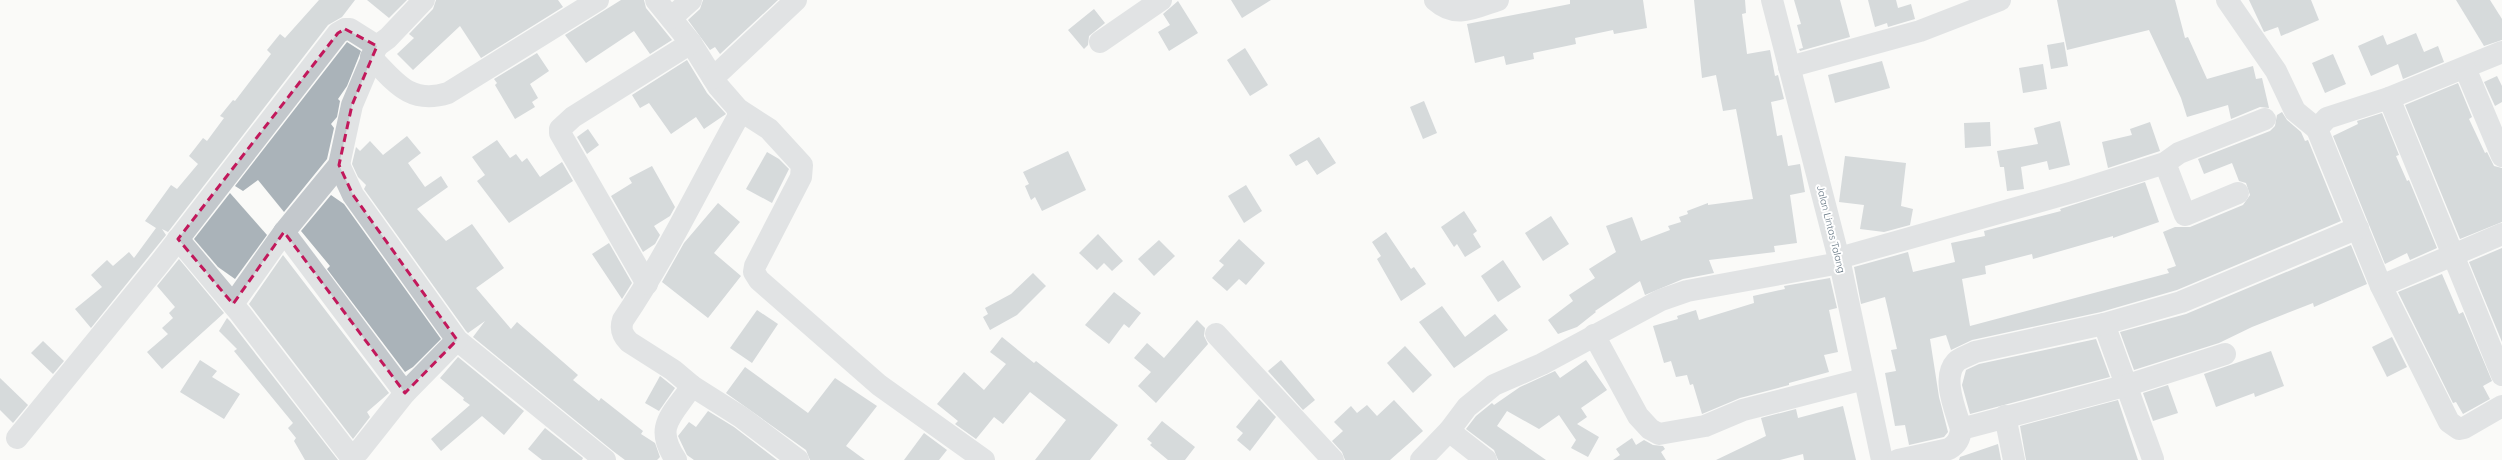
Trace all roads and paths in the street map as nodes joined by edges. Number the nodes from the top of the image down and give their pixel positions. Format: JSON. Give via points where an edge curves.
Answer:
{"nodes":[{"id":1,"x":424,"y":0,"type":"edge"},
{"id":2,"x":598,"y":0,"type":"edge"},
{"id":3,"x":656,"y":0,"type":"edge"},
{"id":4,"x":691,"y":0,"type":"edge"},
{"id":5,"x":796,"y":0,"type":"edge"},
{"id":6,"x":1435,"y":0,"type":"edge"},
{"id":7,"x":1498,"y":0,"type":"edge"},
{"id":8,"x":1772,"y":0,"type":"edge"},
{"id":9,"x":2000,"y":0,"type":"edge"},
{"id":10,"x":2227,"y":0,"type":"edge"},
{"id":11,"x":1159,"y":1,"type":"edge"},
{"id":12,"x":671,"y":18,"type":"junction"},
{"id":13,"x":1100,"y":42,"type":"dead end"},
{"id":14,"x":691,"y":43,"type":"junction"},
{"id":15,"x":374,"y":52,"type":"junction"},
{"id":16,"x":2502,"y":52,"type":"edge"},
{"id":17,"x":1789,"y":67,"type":"junction"},
{"id":18,"x":2465,"y":68,"type":"junction"},
{"id":19,"x":715,"y":82,"type":"junction"},
{"id":20,"x":2389,"y":98,"type":"junction"},
{"id":21,"x":738,"y":109,"type":"junction"},
{"id":22,"x":2265,"y":119,"type":"dead end"},
{"id":23,"x":2317,"y":129,"type":"junction"},
{"id":24,"x":2502,"y":156,"type":"edge"},
{"id":25,"x":2165,"y":163,"type":"junction"},
{"id":26,"x":339,"y":165,"type":"junction"},
{"id":27,"x":2238,"y":193,"type":"dead end"},
{"id":28,"x":2358,"y":228,"type":"junction"},
{"id":29,"x":284,"y":232,"type":"junction"},
{"id":30,"x":2502,"y":234,"type":"edge"},
{"id":31,"x":178,"y":239,"type":"junction"},
{"id":32,"x":2452,"y":255,"type":"junction"},
{"id":33,"x":1839,"y":261,"type":"junction"},
{"id":34,"x":647,"y":284,"type":"junction"},
{"id":35,"x":2381,"y":286,"type":"junction"},
{"id":36,"x":233,"y":304,"type":"junction"},
{"id":37,"x":2104,"y":324,"type":"junction"},
{"id":38,"x":1216,"y":334,"type":"dead end"},
{"id":39,"x":1594,"y":335,"type":"junction"},
{"id":40,"x":457,"y":340,"type":"junction"},
{"id":41,"x":2225,"y":354,"type":"dead end"},
{"id":42,"x":2502,"y":375,"type":"edge"},
{"id":43,"x":1864,"y":379,"type":"junction"},
{"id":44,"x":2128,"y":385,"type":"junction"},
{"id":45,"x":692,"y":386,"type":"junction"},
{"id":46,"x":405,"y":394,"type":"junction"},
{"id":47,"x":2502,"y":406,"type":"edge"},
{"id":48,"x":2005,"y":416,"type":"junction"},
{"id":49,"x":1961,"y":429,"type":"junction"},
{"id":50,"x":1449,"y":431,"type":"junction"},
{"id":51,"x":17,"y":438,"type":"dead end"},
{"id":52,"x":2153,"y":459,"type":"dead end"},
{"id":53,"x":605,"y":460,"type":"edge"},
{"id":54,"x":676,"y":460,"type":"edge"},
{"id":55,"x":798,"y":460,"type":"edge"},
{"id":56,"x":984,"y":460,"type":"edge"},
{"id":57,"x":1333,"y":460,"type":"edge"},
{"id":58,"x":1421,"y":460,"type":"edge"},
{"id":59,"x":1486,"y":460,"type":"edge"},
{"id":60,"x":1882,"y":460,"type":"edge"},
{"id":61,"x":1898,"y":460,"type":"edge"},
{"id":62,"x":2014,"y":460,"type":"edge"}],
"edges":[{"from":1,"to":15,"type":"street"},
{"from":2,"to":15,"type":"street","via":[[448,93],[435,97],[421,97],[403,89]]},
{"from":3,"to":12,"type":"street"},
{"from":4,"to":12,"type":"street"},
{"from":5,"to":19,"type":"street"},
{"from":6,"to":7,"type":"street","via":[[1450,11],[1463,11]]},
{"from":8,"to":17,"type":"street","name":"Jalan Lintas Talang"},
{"from":9,"to":17,"type":"street","via":[[1920,31]]},
{"from":10,"to":23,"type":"street","via":[[2276,71],[2295,111]]},
{"from":11,"to":13,"type":"street"},
{"from":12,"to":14,"type":"street"},
{"from":14,"to":19,"type":"street"},
{"from":14,"to":34,"type":"street","via":[[573,117],[560,129]]},
{"from":15,"to":26,"type":"street","via":[[352,105]]},
{"from":15,"to":31,"type":"street","via":[[350,30],[344,29],[338,33]]},
{"from":16,"to":18,"type":"street"},
{"from":17,"to":33,"type":"street","name":"Jalan Lintas Talang"},
{"from":18,"to":20,"type":"street"},
{"from":18,"to":24,"type":"street"},
{"from":19,"to":21,"type":"street"},
{"from":20,"to":23,"type":"street","via":[[2327,118]]},
{"from":20,"to":32,"type":"street"},
{"from":21,"to":34,"type":"street","via":[[738,117]]},
{"from":21,"to":56,"type":"street","via":[[769,129],[802,166],[802,177],[755,266],[754,272],[759,280],[879,385]]},
{"from":22,"to":25,"type":"street","via":[[2179,153]]},
{"from":23,"to":28,"type":"street"},
{"from":25,"to":27,"type":"street","via":[[2185,215]]},
{"from":25,"to":33,"type":"street"},
{"from":26,"to":29,"type":"street"},
{"from":26,"to":40,"type":"street","via":[[354,195]]},
{"from":28,"to":35,"type":"street"},
{"from":28,"to":37,"type":"street","via":[[2181,302]]},
{"from":29,"to":36,"type":"street"},
{"from":29,"to":46,"type":"street"},
{"from":30,"to":32,"type":"street"},
{"from":31,"to":36,"type":"street"},
{"from":31,"to":51,"type":"street"},
{"from":32,"to":35,"type":"street"},
{"from":32,"to":42,"type":"street"},
{"from":33,"to":39,"type":"street","via":[[1687,291],[1661,300]]},
{"from":33,"to":43,"type":"street","name":"Jalan Lintas Talang"},
{"from":34,"to":45,"type":"street","via":[[623,320],[621,327],[624,337]]},
{"from":35,"to":47,"type":"street","via":[[2417,362],[2453,427],[2464,428]]},
{"from":36,"to":46,"type":"street","via":[[348,453],[359,451]]},
{"from":37,"to":44,"type":"street"},
{"from":37,"to":49,"type":"street","via":[[1975,352],[1956,362],[1950,372],[1949,381]]},
{"from":38,"to":57,"type":"street"},
{"from":39,"to":43,"type":"street","via":[[1638,416],[1650,429],[1659,434],[1705,426],[1743,410]]},
{"from":39,"to":50,"type":"street","via":[[1542,364],[1494,385],[1467,406]]},
{"from":40,"to":46,"type":"street"},
{"from":40,"to":53,"type":"street"},
{"from":41,"to":44,"type":"street"},
{"from":43,"to":60,"type":"street","name":"Jalan Lintas Talang"},
{"from":44,"to":48,"type":"street"},
{"from":44,"to":52,"type":"street"},
{"from":45,"to":54,"type":"street","via":[[665,429],[664,439]]},
{"from":45,"to":55,"type":"street"},
{"from":48,"to":49,"type":"street"},
{"from":48,"to":62,"type":"street"},
{"from":49,"to":61,"type":"street","via":[[1956,445],[1949,449]]},
{"from":50,"to":58,"type":"street"},
{"from":50,"to":59,"type":"street"}]}
